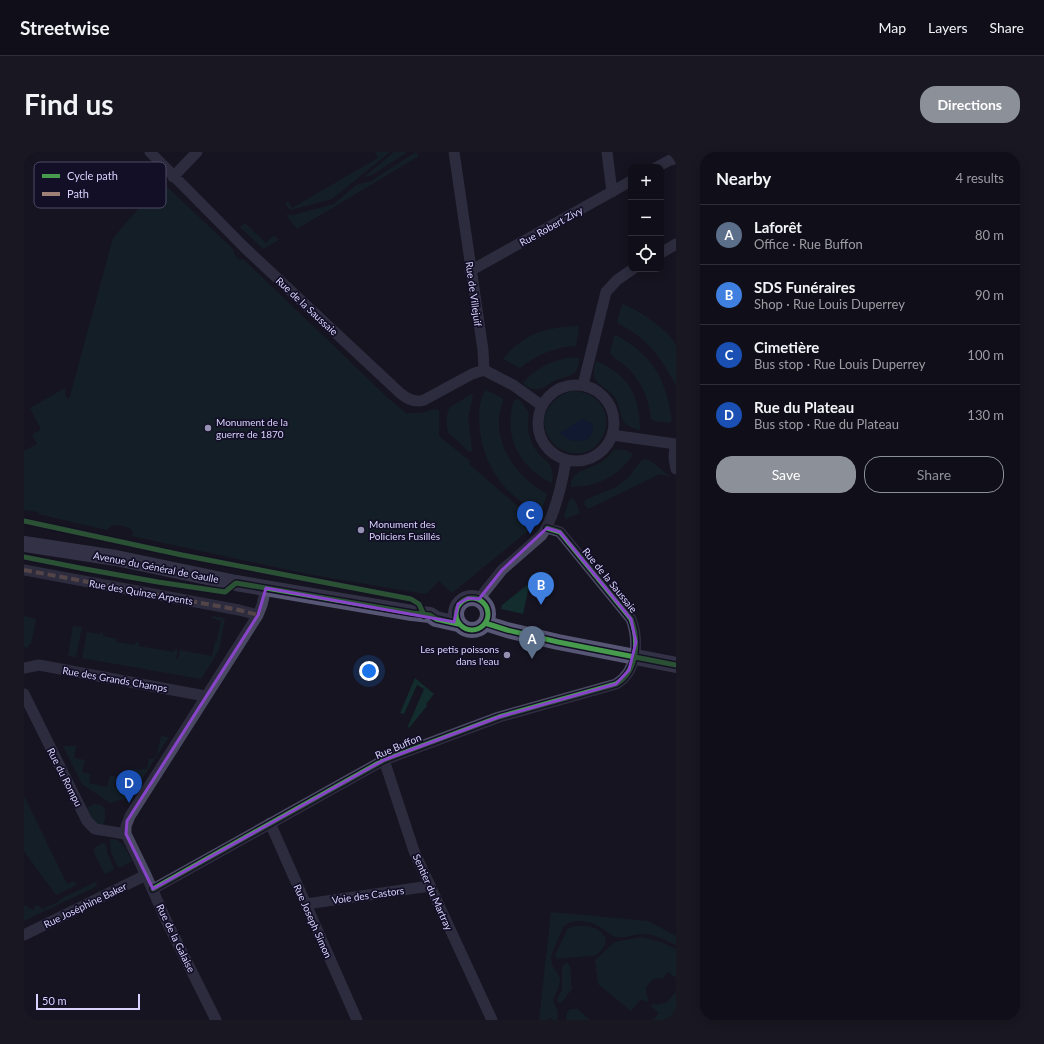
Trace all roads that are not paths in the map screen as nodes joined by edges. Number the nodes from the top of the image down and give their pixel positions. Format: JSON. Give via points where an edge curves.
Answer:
{"nodes":[{"id":1,"x":150,"y":152,"type":"edge"},
{"id":2,"x":197,"y":152,"type":"edge"},
{"id":3,"x":454,"y":152,"type":"edge"},
{"id":4,"x":607,"y":152,"type":"edge"},
{"id":5,"x":676,"y":159,"type":"edge"},
{"id":6,"x":159,"y":162,"type":"edge"},
{"id":7,"x":663,"y":164,"type":"edge"},
{"id":8,"x":166,"y":169,"type":"edge"},
{"id":9,"x":173,"y":177,"type":"junction"},
{"id":10,"x":628,"y":183,"type":"edge"},
{"id":11,"x":612,"y":192,"type":"junction"},
{"id":12,"x":676,"y":244,"type":"edge"},
{"id":13,"x":664,"y":251,"type":"edge"},
{"id":14,"x":470,"y":271,"type":"junction"},
{"id":15,"x":629,"y":272,"type":"edge"},
{"id":16,"x":484,"y":370,"type":"junction"},
{"id":17,"x":583,"y":385,"type":"junction"},
{"id":18,"x":541,"y":405,"type":"junction"},
{"id":19,"x":612,"y":435,"type":"junction"},
{"id":20,"x":675,"y":444,"type":"edge"},
{"id":21,"x":566,"y":460,"type":"junction"},
{"id":22,"x":676,"y":469,"type":"edge"},
{"id":23,"x":547,"y":528,"type":"junction"},
{"id":24,"x":24,"y":544,"type":"edge"},
{"id":25,"x":24,"y":570,"type":"edge"},
{"id":26,"x":266,"y":588,"type":"junction"},
{"id":27,"x":479,"y":599,"type":"junction"},
{"id":28,"x":458,"y":604,"type":"junction"},
{"id":29,"x":258,"y":615,"type":"junction"},
{"id":30,"x":430,"y":615,"type":"junction"},
{"id":31,"x":486,"y":623,"type":"junction"},
{"id":32,"x":458,"y":624,"type":"junction"},
{"id":33,"x":634,"y":657,"type":"junction"},
{"id":34,"x":676,"y":665,"type":"edge"},
{"id":35,"x":24,"y":668,"type":"edge"},
{"id":36,"x":24,"y":694,"type":"edge"},
{"id":37,"x":205,"y":696,"type":"junction"},
{"id":38,"x":384,"y":760,"type":"junction"},
{"id":39,"x":270,"y":823,"type":"junction"},
{"id":40,"x":126,"y":834,"type":"junction"},
{"id":41,"x":146,"y":875,"type":"junction"},
{"id":42,"x":430,"y":886,"type":"junction"},
{"id":43,"x":152,"y":889,"type":"junction"},
{"id":44,"x":306,"y":904,"type":"junction"},
{"id":45,"x":24,"y":935,"type":"edge"},
{"id":46,"x":216,"y":1020,"type":"edge"},
{"id":47,"x":357,"y":1020,"type":"edge"},
{"id":48,"x":492,"y":1020,"type":"edge"}],
"edges":[{"from":1,"to":6,"type":"street","name":"Rue de la Saussaie"},
{"from":2,"to":9,"type":"street"},
{"from":3,"to":14,"type":"street","name":"Rue de Villejuif"},
{"from":4,"to":11,"type":"street"},
{"from":5,"to":7,"type":"street"},
{"from":8,"to":9,"type":"street","name":"Rue de la Saussaie"},
{"from":9,"to":16,"type":"street","name":"Rue de la Saussaie","via":[[406,398],[424,400]]},
{"from":10,"to":11,"type":"street","name":"Rue Robert Zivy"},
{"from":11,"to":14,"type":"street","name":"Rue Robert Zivy"},
{"from":12,"to":13,"type":"street"},
{"from":14,"to":16,"type":"street","name":"Rue de Villejuif"},
{"from":15,"to":17,"type":"street","via":[[606,292]]},
{"from":16,"to":18,"type":"street","via":[[513,385]]},
{"from":17,"to":18,"type":"street","via":[[571,384],[559,388]]},
{"from":17,"to":19,"type":"street","via":[[594,389],[605,398],[612,409]]},
{"from":18,"to":21,"type":"street","via":[[538,416],[541,441],[559,458]]},
{"from":19,"to":20,"type":"street"},
{"from":19,"to":21,"type":"street","via":[[597,455],[584,460]]},
{"from":20,"to":22,"type":"street"},
{"from":21,"to":23,"type":"street"},
{"from":23,"to":27,"type":"street","via":[[502,570]]},
{"from":23,"to":33,"type":"street","name":"Rue de la Saussaie","via":[[560,532],[631,619],[636,633]]},
{"from":24,"to":26,"type":"main road","name":"Avenue du Général de Gaulle","via":[[116,558]]},
{"from":25,"to":29,"type":"street","name":"Rue des Quinze Arpents"},
{"from":26,"to":29,"type":"street"},
{"from":26,"to":30,"type":"main road","name":"Avenue du Général de Gaulle"},
{"from":27,"to":28,"type":"main road","via":[[468,598]]},
{"from":27,"to":31,"type":"main road","via":[[488,609]]},
{"from":28,"to":30,"type":"main road"},
{"from":28,"to":32,"type":"main road","via":[[455,614]]},
{"from":29,"to":37,"type":"street"},
{"from":30,"to":32,"type":"main road","name":"Avenue du Général de Gaulle"},
{"from":31,"to":32,"type":"main road","via":[[472,630]]},
{"from":31,"to":33,"type":"main road","via":[[507,630]]},
{"from":33,"to":34,"type":"main road"},
{"from":33,"to":38,"type":"street","name":"Rue Buffon","via":[[627,674],[616,684],[499,717]]},
{"from":35,"to":37,"type":"street","name":"Rue des Grands Champs","via":[[40,665]]},
{"from":36,"to":40,"type":"street","name":"Rue du Rompu","via":[[91,827],[99,831]]},
{"from":37,"to":40,"type":"street","via":[[130,816]]},
{"from":38,"to":39,"type":"street","name":"Rue Buffon"},
{"from":38,"to":42,"type":"street","name":"Sentier du Martray","via":[[414,851]]},
{"from":39,"to":43,"type":"street","name":"Rue Buffon"},
{"from":39,"to":44,"type":"street","name":"Rue Joseph Simon"},
{"from":40,"to":41,"type":"street","name":"Rue de la Galaise"},
{"from":41,"to":43,"type":"street","name":"Rue de la Galaise"},
{"from":41,"to":45,"type":"street","name":"Rue Joséphine Baker"},
{"from":42,"to":44,"type":"street","name":"Voie des Castors"},
{"from":42,"to":48,"type":"street","name":"Sentier du Martray"},
{"from":43,"to":46,"type":"street","name":"Rue de la Galaise"},
{"from":44,"to":47,"type":"street","name":"Rue Joseph Simon"}]}
